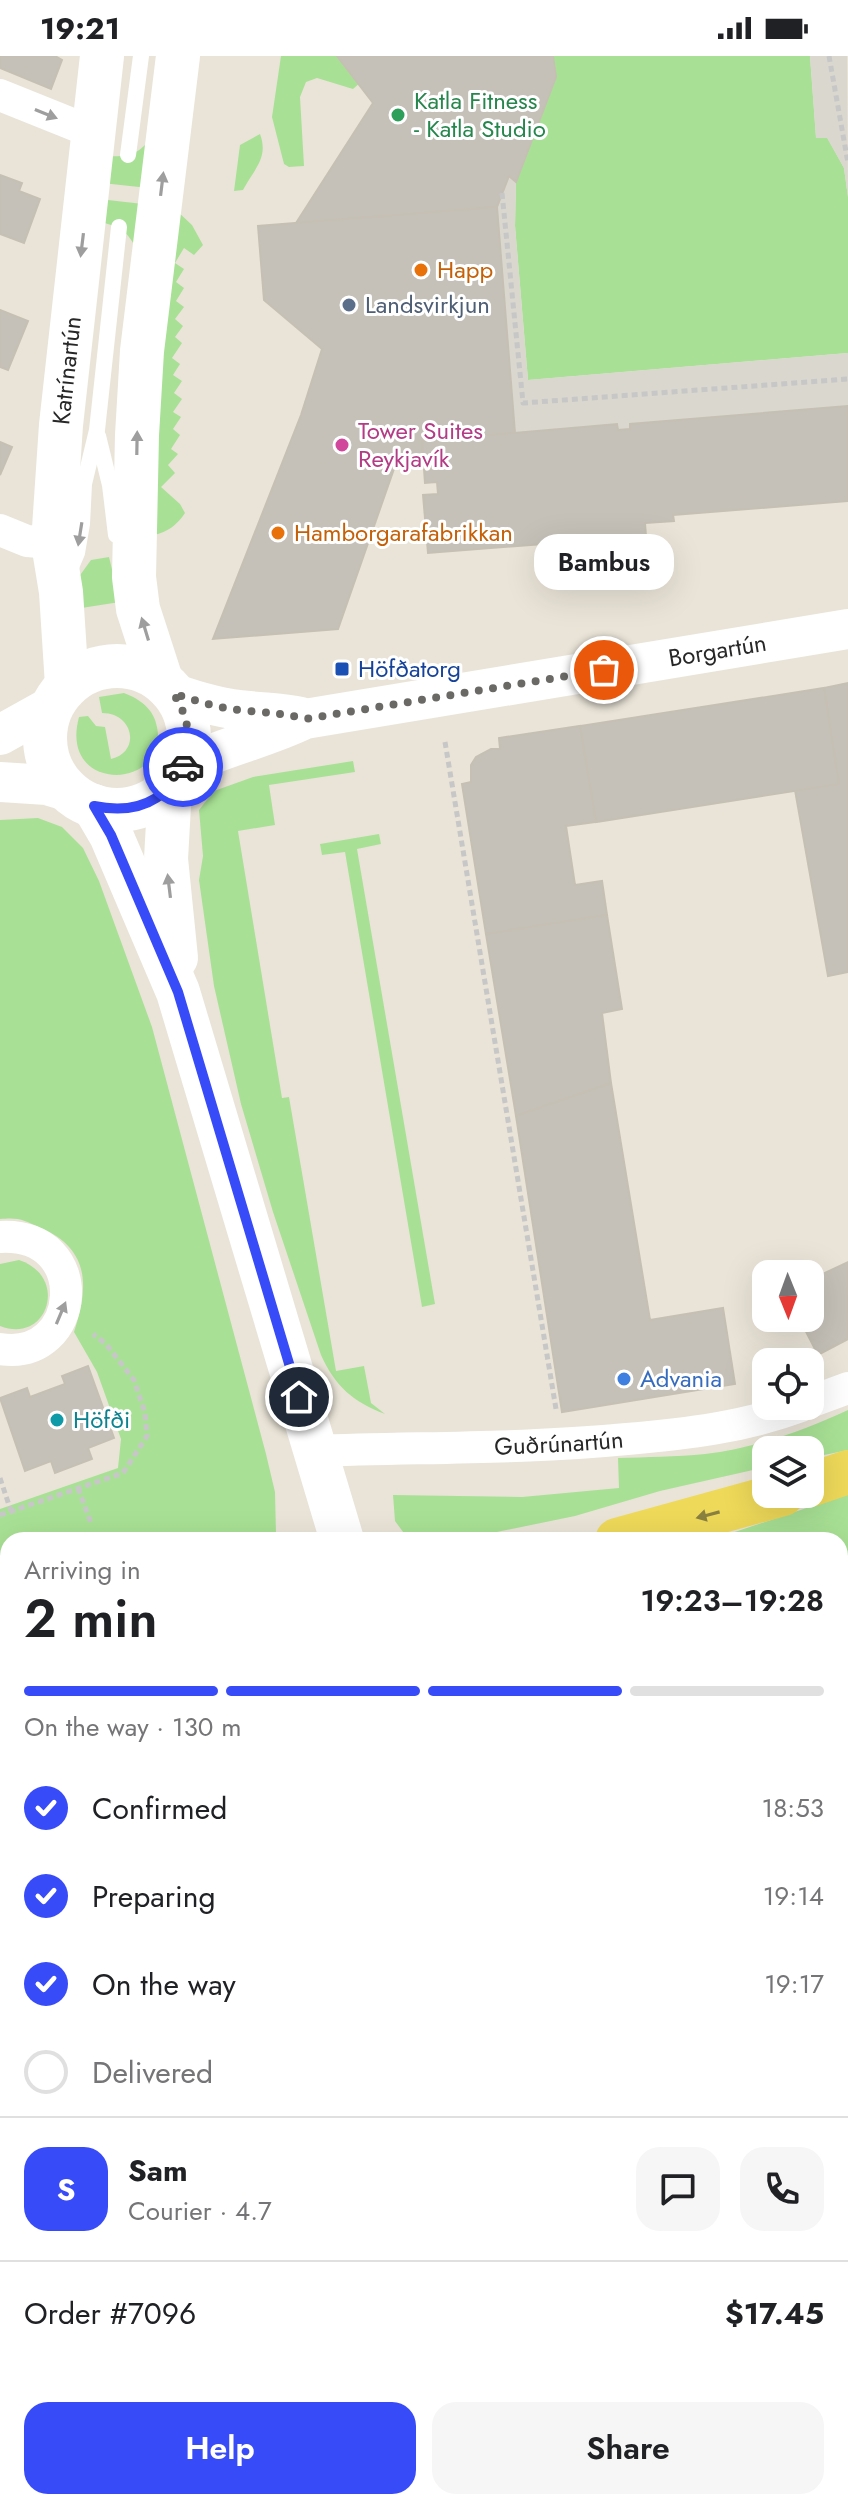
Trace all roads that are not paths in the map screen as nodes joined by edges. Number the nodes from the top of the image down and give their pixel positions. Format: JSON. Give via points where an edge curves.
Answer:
{"nodes":[{"id":1,"x":102,"y":56,"type":"edge"},
{"id":2,"x":141,"y":56,"type":"edge"},
{"id":3,"x":178,"y":56,"type":"edge"},
{"id":4,"x":0,"y":95,"type":"edge"},
{"id":5,"x":110,"y":144,"type":"junction"},
{"id":6,"x":119,"y":227,"type":"dead end"},
{"id":7,"x":97,"y":430,"type":"junction"},
{"id":8,"x":0,"y":530,"type":"edge"},
{"id":9,"x":53,"y":543,"type":"junction"},
{"id":10,"x":134,"y":577,"type":"junction"},
{"id":11,"x":61,"y":592,"type":"junction"},
{"id":12,"x":848,"y":629,"type":"edge"},
{"id":13,"x":167,"y":686,"type":"junction"},
{"id":14,"x":60,"y":696,"type":"junction"},
{"id":15,"x":305,"y":719,"type":"junction"},
{"id":16,"x":0,"y":735,"type":"edge"},
{"id":17,"x":177,"y":777,"type":"junction"},
{"id":18,"x":0,"y":782,"type":"edge"},
{"id":19,"x":80,"y":798,"type":"junction"},
{"id":20,"x":178,"y":992,"type":"junction"},
{"id":21,"x":0,"y":1237,"type":"edge"},
{"id":22,"x":0,"y":1349,"type":"edge"},
{"id":23,"x":848,"y":1388,"type":"edge"},
{"id":24,"x":824,"y":1397,"type":"edge"},
{"id":25,"x":753,"y":1420,"type":"edge"},
{"id":26,"x":315,"y":1451,"type":"junction"},
{"id":27,"x":848,"y":1472,"type":"edge"},
{"id":28,"x":824,"y":1480,"type":"edge"},
{"id":29,"x":752,"y":1503,"type":"edge"},
{"id":30,"x":340,"y":1532,"type":"edge"},
{"id":31,"x":646,"y":1532,"type":"edge"}],
"edges":[{"from":1,"to":5,"type":"main road","name":"Katrínartún"},
{"from":2,"to":5,"type":"lane"},
{"from":10,"to":3,"type":"main road","one_way":true,"via":[[142,351]]},
{"from":4,"to":5,"type":"street","one_way":true},
{"from":5,"to":9,"type":"main road","name":"Katrínartún","one_way":true,"via":[[88,191]]},
{"from":6,"to":7,"type":"lane"},
{"from":7,"to":10,"type":"lane","via":[[117,545]]},
{"from":7,"to":11,"type":"lane","one_way":true,"via":[[84,484],[77,553]]},
{"from":8,"to":9,"type":"street","via":[[27,541]]},
{"from":9,"to":11,"type":"main road","name":"Katrínartún"},
{"from":13,"to":10,"type":"main road","one_way":true,"via":[[138,609]]},
{"from":11,"to":14,"type":"main road","name":"Katrínartún"},
{"from":12,"to":15,"type":"street","name":"Borgartún"},
{"from":13,"to":14,"type":"main road","name":"Borgartún","via":[[143,670],[113,666],[84,674]]},
{"from":13,"to":15,"type":"street","name":"Borgartún","via":[[224,708]]},
{"from":13,"to":17,"type":"main road","via":[[184,709],[189,728],[189,747]]},
{"from":14,"to":16,"type":"street","name":"Borgartún"},
{"from":14,"to":19,"type":"main road","via":[[46,728],[46,751],[53,772]]},
{"from":15,"to":17,"type":"street","name":"Borgartún","via":[[216,750]]},
{"from":17,"to":19,"type":"main road","name":"Borgartún","via":[[154,800],[134,808],[114,810]]},
{"from":20,"to":17,"type":"main road","one_way":true,"via":[[166,859]]},
{"from":18,"to":19,"type":"street","name":"Borgartún","via":[[37,783]]},
{"from":19,"to":20,"type":"main road","via":[[111,835]]},
{"from":20,"to":26,"type":"main road"},
{"from":22,"to":21,"type":"street","one_way":true,"via":[[21,1349],[52,1332],[64,1311],[67,1284],[50,1252],[35,1241]]},
{"from":23,"to":24,"type":"street"},
{"from":25,"to":26,"type":"street","name":"Guðrúnartún","via":[[688,1433],[570,1444]]},
{"from":26,"to":30,"type":"main road"},
{"from":27,"to":28,"type":"main road"},
{"from":29,"to":31,"type":"main road","one_way":true}]}
